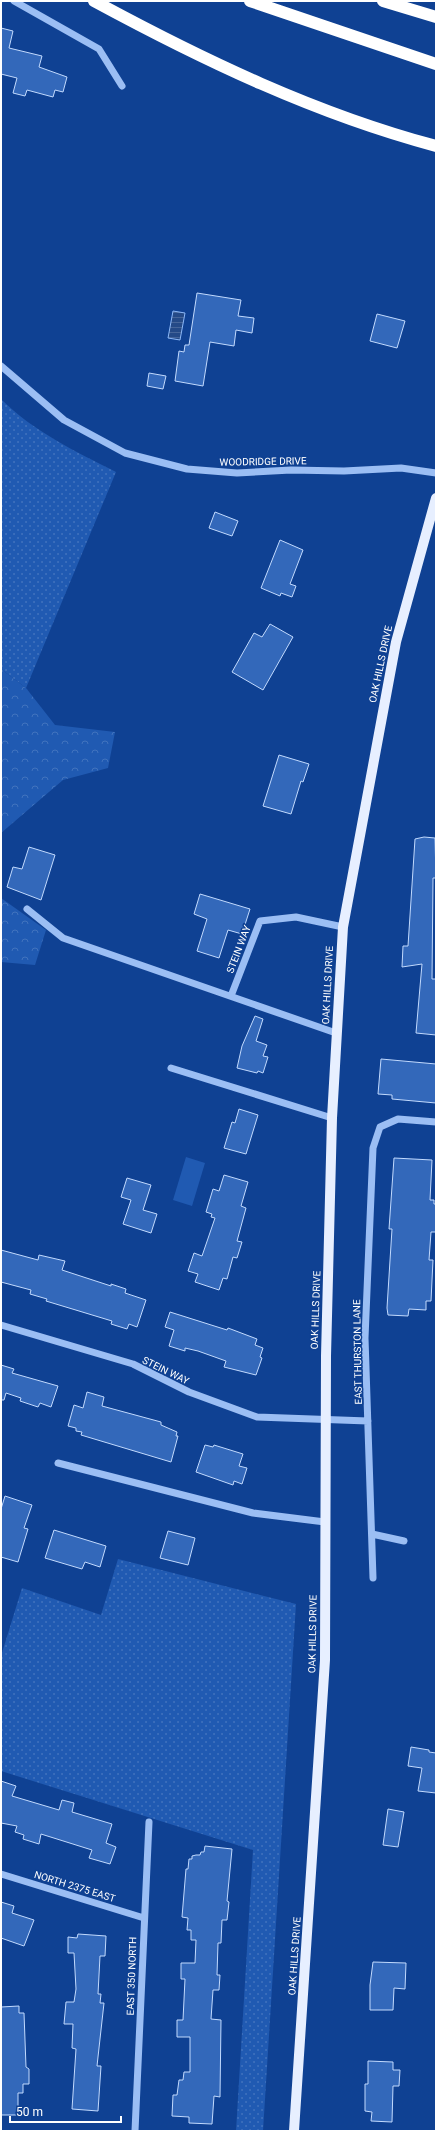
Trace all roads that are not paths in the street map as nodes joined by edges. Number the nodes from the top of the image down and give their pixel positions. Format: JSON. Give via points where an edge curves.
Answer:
{"nodes":[{"id":1,"x":14,"y":1,"type":"edge"},
{"id":2,"x":94,"y":1,"type":"edge"},
{"id":3,"x":250,"y":1,"type":"edge"},
{"id":4,"x":382,"y":1,"type":"edge"},
{"id":5,"x":436,"y":17,"type":"edge"},
{"id":6,"x":436,"y":64,"type":"edge"},
{"id":7,"x":122,"y":86,"type":"dead end"},
{"id":8,"x":436,"y":146,"type":"edge"},
{"id":9,"x":1,"y":366,"type":"edge"},
{"id":10,"x":436,"y":473,"type":"edge"},
{"id":11,"x":436,"y":498,"type":"edge"},
{"id":12,"x":27,"y":909,"type":"dead end"},
{"id":13,"x":342,"y":927,"type":"junction"},
{"id":14,"x":231,"y":996,"type":"junction"},
{"id":15,"x":336,"y":1033,"type":"junction"},
{"id":16,"x":171,"y":1068,"type":"dead end"},
{"id":17,"x":332,"y":1118,"type":"junction"},
{"id":18,"x":436,"y":1122,"type":"edge"},
{"id":19,"x":1,"y":1325,"type":"edge"},
{"id":20,"x":324,"y":1420,"type":"junction"},
{"id":21,"x":368,"y":1421,"type":"junction"},
{"id":22,"x":58,"y":1462,"type":"dead end"},
{"id":23,"x":324,"y":1522,"type":"junction"},
{"id":24,"x":372,"y":1534,"type":"junction"},
{"id":25,"x":404,"y":1541,"type":"dead end"},
{"id":26,"x":373,"y":1578,"type":"dead end"},
{"id":27,"x":149,"y":1822,"type":"dead end"},
{"id":28,"x":1,"y":1874,"type":"edge"},
{"id":29,"x":144,"y":1918,"type":"junction"},
{"id":30,"x":135,"y":2131,"type":"edge"},
{"id":31,"x":294,"y":2131,"type":"edge"}],
"edges":[{"from":1,"to":7,"type":"street","via":[[98,49]]},
{"from":2,"to":8,"type":"highway","via":[[172,43],[265,85]]},
{"from":3,"to":6,"type":"highway"},
{"from":4,"to":5,"type":"highway"},
{"from":9,"to":10,"type":"street","name":"WOODRIDGE DRIVE","via":[[64,420],[124,453],[187,469],[237,473],[400,468]]},
{"from":11,"to":13,"type":"main road","name":"OAK HILLS DRIVE","via":[[396,642]]},
{"from":12,"to":14,"type":"street","via":[[63,938]]},
{"from":13,"to":14,"type":"street","name":"STEIN WAY","via":[[296,917],[260,921]]},
{"from":13,"to":15,"type":"main road","name":"OAK HILLS DRIVE"},
{"from":14,"to":15,"type":"street"},
{"from":15,"to":17,"type":"main road","name":"OAK HILLS DRIVE"},
{"from":16,"to":17,"type":"street"},
{"from":17,"to":20,"type":"main road","name":"OAK HILLS DRIVE"},
{"from":18,"to":21,"type":"street","name":"EAST THURSTON LANE","via":[[398,1119],[380,1127],[373,1148],[366,1314]]},
{"from":19,"to":20,"type":"street","name":"STEIN WAY","via":[[133,1364],[189,1392],[257,1418]]},
{"from":20,"to":21,"type":"street","name":"STEIN WAY"},
{"from":20,"to":23,"type":"main road","name":"OAK HILLS DRIVE"},
{"from":21,"to":24,"type":"street","name":"EAST THURSTON LANE"},
{"from":22,"to":23,"type":"street","via":[[253,1513]]},
{"from":23,"to":31,"type":"main road","name":"OAK HILLS DRIVE","via":[[325,1660]]},
{"from":24,"to":25,"type":"street"},
{"from":24,"to":26,"type":"street","name":"EAST THURSTON LANE"},
{"from":27,"to":29,"type":"street","name":"EAST 350 NORTH"},
{"from":28,"to":29,"type":"street","name":"NORTH 2375 EAST"},
{"from":29,"to":30,"type":"street","name":"EAST 350 NORTH"}]}
